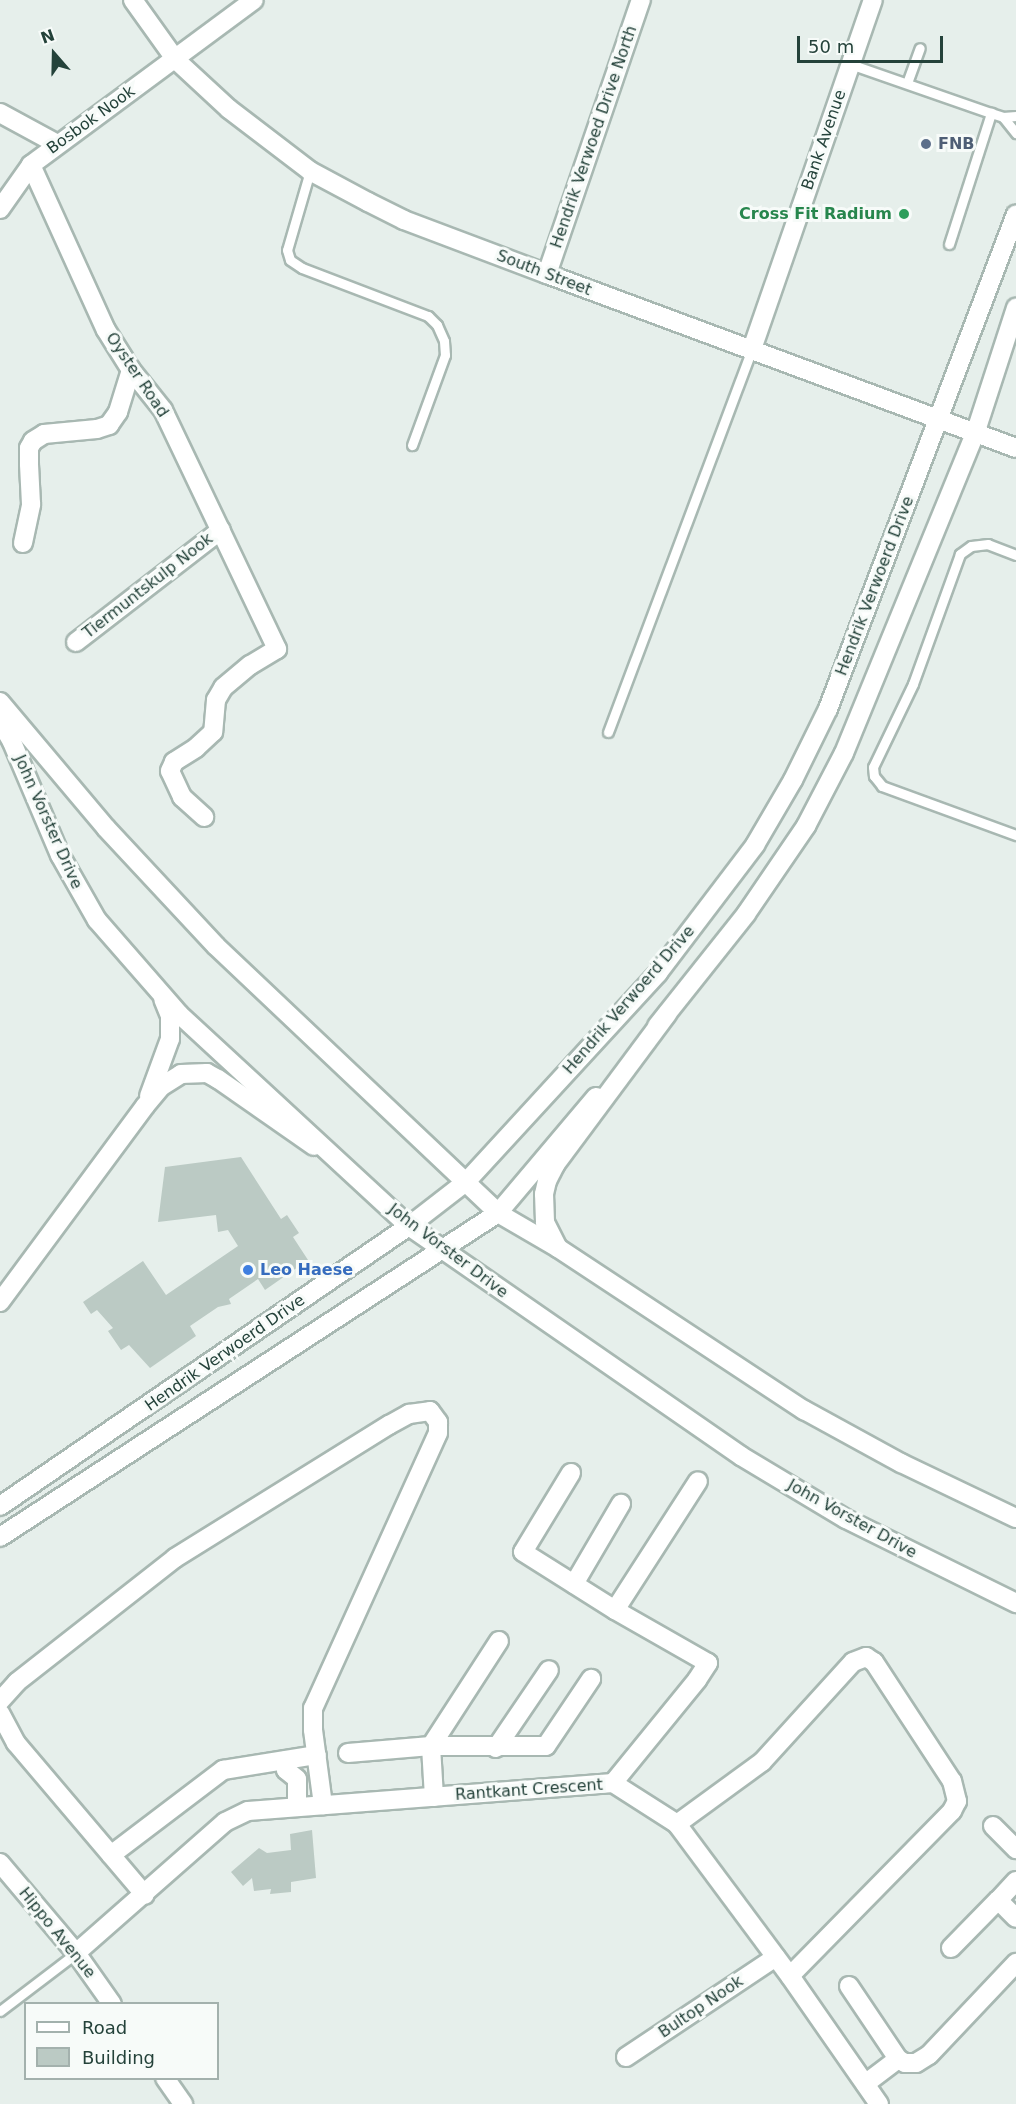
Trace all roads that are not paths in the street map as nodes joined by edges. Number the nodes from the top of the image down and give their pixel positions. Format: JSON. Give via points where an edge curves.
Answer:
{"nodes":[{"id":1,"x":133,"y":0,"type":"edge"},
{"id":2,"x":254,"y":0,"type":"edge"},
{"id":3,"x":642,"y":0,"type":"edge"},
{"id":4,"x":873,"y":0,"type":"edge"},
{"id":5,"x":920,"y":48,"type":"dead end"},
{"id":6,"x":176,"y":60,"type":"junction"},
{"id":7,"x":850,"y":64,"type":"junction"},
{"id":8,"x":907,"y":83,"type":"junction"},
{"id":9,"x":991,"y":113,"type":"junction"},
{"id":10,"x":0,"y":114,"type":"edge"},
{"id":11,"x":1016,"y":116,"type":"edge"},
{"id":12,"x":1003,"y":117,"type":"junction"},
{"id":13,"x":1016,"y":133,"type":"edge"},
{"id":14,"x":57,"y":144,"type":"junction"},
{"id":15,"x":31,"y":165,"type":"junction"},
{"id":16,"x":310,"y":171,"type":"junction"},
{"id":17,"x":0,"y":209,"type":"edge"},
{"id":18,"x":1016,"y":214,"type":"edge"},
{"id":19,"x":949,"y":244,"type":"dead end"},
{"id":20,"x":547,"y":274,"type":"junction"},
{"id":21,"x":1016,"y":308,"type":"edge"},
{"id":22,"x":752,"y":349,"type":"junction"},
{"id":23,"x":131,"y":370,"type":"junction"},
{"id":24,"x":939,"y":421,"type":"junction"},
{"id":25,"x":975,"y":434,"type":"junction"},
{"id":26,"x":412,"y":445,"type":"dead end"},
{"id":27,"x":1016,"y":448,"type":"edge"},
{"id":28,"x":221,"y":530,"type":"junction"},
{"id":29,"x":23,"y":543,"type":"dead end"},
{"id":30,"x":1016,"y":555,"type":"edge"},
{"id":31,"x":76,"y":642,"type":"dead end"},
{"id":32,"x":0,"y":702,"type":"edge"},
{"id":33,"x":0,"y":721,"type":"edge"},
{"id":34,"x":608,"y":732,"type":"dead end"},
{"id":35,"x":204,"y":817,"type":"dead end"},
{"id":36,"x":1016,"y":835,"type":"edge"},
{"id":37,"x":163,"y":999,"type":"junction"},
{"id":38,"x":667,"y":1014,"type":"junction"},
{"id":39,"x":145,"y":1106,"type":"junction"},
{"id":40,"x":350,"y":1172,"type":"junction"},
{"id":41,"x":465,"y":1182,"type":"junction"},
{"id":42,"x":498,"y":1212,"type":"junction"},
{"id":43,"x":409,"y":1226,"type":"junction"},
{"id":44,"x":558,"y":1248,"type":"junction"},
{"id":45,"x":442,"y":1250,"type":"junction"},
{"id":46,"x":0,"y":1302,"type":"edge"},
{"id":47,"x":571,"y":1473,"type":"dead end"},
{"id":48,"x":698,"y":1481,"type":"dead end"},
{"id":49,"x":621,"y":1504,"type":"dead end"},
{"id":50,"x":0,"y":1506,"type":"edge"},
{"id":51,"x":1016,"y":1518,"type":"edge"},
{"id":52,"x":0,"y":1538,"type":"edge"},
{"id":53,"x":574,"y":1584,"type":"junction"},
{"id":54,"x":1016,"y":1603,"type":"edge"},
{"id":55,"x":615,"y":1610,"type":"junction"},
{"id":56,"x":499,"y":1641,"type":"dead end"},
{"id":57,"x":549,"y":1670,"type":"dead end"},
{"id":58,"x":591,"y":1678,"type":"dead end"},
{"id":59,"x":0,"y":1701,"type":"edge"},
{"id":60,"x":0,"y":1713,"type":"edge"},
{"id":61,"x":431,"y":1746,"type":"junction"},
{"id":62,"x":496,"y":1748,"type":"junction"},
{"id":63,"x":348,"y":1753,"type":"dead end"},
{"id":64,"x":317,"y":1755,"type":"junction"},
{"id":65,"x":286,"y":1760,"type":"junction"},
{"id":66,"x":613,"y":1783,"type":"junction"},
{"id":67,"x":434,"y":1797,"type":"junction"},
{"id":68,"x":297,"y":1806,"type":"junction"},
{"id":69,"x":323,"y":1806,"type":"junction"},
{"id":70,"x":677,"y":1824,"type":"junction"},
{"id":71,"x":993,"y":1826,"type":"dead end"},
{"id":72,"x":1016,"y":1849,"type":"edge"},
{"id":73,"x":111,"y":1855,"type":"junction"},
{"id":74,"x":0,"y":1863,"type":"edge"},
{"id":75,"x":1016,"y":1881,"type":"edge"},
{"id":76,"x":145,"y":1895,"type":"junction"},
{"id":77,"x":998,"y":1900,"type":"junction"},
{"id":78,"x":1016,"y":1918,"type":"edge"},
{"id":79,"x":951,"y":1948,"type":"dead end"},
{"id":80,"x":76,"y":1953,"type":"junction"},
{"id":81,"x":776,"y":1957,"type":"junction"},
{"id":82,"x":1016,"y":1963,"type":"edge"},
{"id":83,"x":790,"y":1976,"type":"junction"},
{"id":84,"x":849,"y":1986,"type":"dead end"},
{"id":85,"x":111,"y":2002,"type":"edge"},
{"id":86,"x":0,"y":2011,"type":"edge"},
{"id":87,"x":626,"y":2058,"type":"dead end"},
{"id":88,"x":898,"y":2059,"type":"junction"},
{"id":89,"x":166,"y":2080,"type":"edge"},
{"id":90,"x":866,"y":2084,"type":"junction"},
{"id":91,"x":183,"y":2104,"type":"edge"},
{"id":92,"x":879,"y":2104,"type":"edge"}],
"edges":[{"from":1,"to":6,"type":"street","name":"South Street"},
{"from":2,"to":6,"type":"street","name":"Bosbok Nook"},
{"from":3,"to":20,"type":"street","name":"Hendrik Verwoed Drive North"},
{"from":4,"to":7,"type":"street","name":"Bank Avenue"},
{"from":5,"to":8,"type":"lane"},
{"from":6,"to":14,"type":"street","name":"Bosbok Nook"},
{"from":6,"to":16,"type":"street","name":"South Street","via":[[255,131]]},
{"from":7,"to":8,"type":"lane"},
{"from":7,"to":22,"type":"street","name":"Bank Avenue"},
{"from":8,"to":9,"type":"lane"},
{"from":9,"to":12,"type":"lane"},
{"from":9,"to":19,"type":"lane"},
{"from":10,"to":14,"type":"street"},
{"from":11,"to":12,"type":"lane"},
{"from":12,"to":13,"type":"lane"},
{"from":14,"to":15,"type":"street","name":"Bosbok Nook"},
{"from":15,"to":17,"type":"street","name":"Bosbok Nook"},
{"from":15,"to":23,"type":"street","name":"Oyster Road","via":[[106,330]]},
{"from":16,"to":20,"type":"street","name":"South Street","via":[[404,220]]},
{"from":16,"to":26,"type":"lane","via":[[287,250],[290,260],[428,316],[444,341],[445,356]]},
{"from":18,"to":24,"type":"street","name":"Hendrik Verwoerd Drive"},
{"from":20,"to":22,"type":"street","name":"South Street"},
{"from":21,"to":25,"type":"street","name":"Hendrik Verwoerd Drive"},
{"from":22,"to":24,"type":"street","name":"South Street"},
{"from":22,"to":34,"type":"lane"},
{"from":23,"to":28,"type":"street","name":"Oyster Road","via":[[163,410]]},
{"from":23,"to":29,"type":"street","via":[[110,425],[44,434],[33,441],[29,448],[31,504]]},
{"from":24,"to":25,"type":"street","name":"South Street"},
{"from":24,"to":41,"type":"street","name":"Hendrik Verwoerd Drive","via":[[828,709],[756,845],[658,973]]},
{"from":25,"to":27,"type":"street","name":"South Street"},
{"from":25,"to":38,"type":"street","name":"Hendrik Verwoerd Drive","via":[[844,753],[806,826],[746,914]]},
{"from":28,"to":31,"type":"street","name":"Tiermuntskulp Nook"},
{"from":28,"to":35,"type":"street","name":"Oyster Road","via":[[277,649],[223,688],[216,699],[213,732],[174,762],[170,771],[182,797]]},
{"from":30,"to":36,"type":"lane","via":[[987,543],[971,546],[960,554],[913,684],[873,767],[882,786]]},
{"from":32,"to":41,"type":"street","name":"John Vorster Drive","via":[[106,828],[216,946]]},
{"from":33,"to":37,"type":"street","name":"John Vorster Drive","via":[[77,888],[97,920]]},
{"from":37,"to":39,"type":"street","via":[[170,1016],[170,1039]]},
{"from":37,"to":40,"type":"street","name":"John Vorster Drive"},
{"from":38,"to":42,"type":"street","name":"Hendrik Verwoerd Drive"},
{"from":38,"to":44,"type":"street","via":[[547,1181],[545,1222]]},
{"from":39,"to":40,"type":"street","via":[[162,1086],[181,1074],[207,1073]]},
{"from":39,"to":46,"type":"street"},
{"from":40,"to":43,"type":"street","name":"John Vorster Drive"},
{"from":41,"to":42,"type":"street","name":"John Vorster Drive"},
{"from":41,"to":43,"type":"street","name":"Hendrik Verwoerd Drive"},
{"from":42,"to":44,"type":"street","name":"John Vorster Drive"},
{"from":42,"to":45,"type":"street","name":"Hendrik Verwoerd Drive"},
{"from":43,"to":45,"type":"street","name":"John Vorster Drive"},
{"from":43,"to":50,"type":"street","name":"Hendrik Verwoerd Drive"},
{"from":44,"to":51,"type":"street","name":"John Vorster Drive","via":[[804,1410]]},
{"from":45,"to":52,"type":"street","name":"Hendrik Verwoerd Drive"},
{"from":45,"to":54,"type":"street","name":"John Vorster Drive","via":[[741,1456],[846,1519]]},
{"from":47,"to":53,"type":"street","via":[[523,1552]]},
{"from":48,"to":55,"type":"street"},
{"from":49,"to":53,"type":"street"},
{"from":53,"to":55,"type":"street"},
{"from":55,"to":66,"type":"street","via":[[708,1663]]},
{"from":56,"to":61,"type":"street"},
{"from":57,"to":62,"type":"street"},
{"from":58,"to":62,"type":"street","via":[[552,1742],[546,1746]]},
{"from":59,"to":64,"type":"street","via":[[17,1682],[175,1558],[388,1425],[409,1414],[430,1411],[435,1415],[438,1433],[313,1707]]},
{"from":60,"to":73,"type":"street","via":[[16,1743]]},
{"from":61,"to":62,"type":"street"},
{"from":61,"to":63,"type":"street"},
{"from":61,"to":67,"type":"street"},
{"from":64,"to":65,"type":"street"},
{"from":64,"to":69,"type":"street"},
{"from":65,"to":68,"type":"street","via":[[286,1770],[297,1779]]},
{"from":65,"to":73,"type":"street","via":[[223,1770]]},
{"from":66,"to":67,"type":"street","name":"Rantkant Crescent"},
{"from":66,"to":70,"type":"street","name":"Rantkant Crescent"},
{"from":67,"to":69,"type":"street","name":"Rantkant Crescent"},
{"from":68,"to":69,"type":"street","name":"Rantkant Crescent"},
{"from":68,"to":76,"type":"street","name":"Rantkant Crescent","via":[[248,1811],[225,1822]]},
{"from":70,"to":81,"type":"street","name":"Rantkant Crescent"},
{"from":70,"to":83,"type":"street","via":[[762,1762],[853,1662],[866,1657],[874,1662],[952,1781],[957,1801],[952,1811]]},
{"from":71,"to":72,"type":"street"},
{"from":73,"to":76,"type":"street"},
{"from":74,"to":80,"type":"street","name":"Hippo Avenue"},
{"from":75,"to":77,"type":"street"},
{"from":76,"to":80,"type":"street","name":"Rantkant Crescent"},
{"from":77,"to":78,"type":"street"},
{"from":77,"to":79,"type":"street"},
{"from":80,"to":85,"type":"street","name":"Hippo Avenue"},
{"from":80,"to":86,"type":"lane"},
{"from":81,"to":83,"type":"street","name":"Rantkant Crescent"},
{"from":81,"to":87,"type":"street","name":"Bultop Nook"},
{"from":82,"to":88,"type":"street","via":[[929,2055],[916,2063]]},
{"from":83,"to":90,"type":"street","name":"Rantkant Crescent"},
{"from":84,"to":88,"type":"street"},
{"from":88,"to":90,"type":"street"},
{"from":89,"to":91,"type":"street"},
{"from":90,"to":92,"type":"street","name":"Rantkant Crescent"}]}
